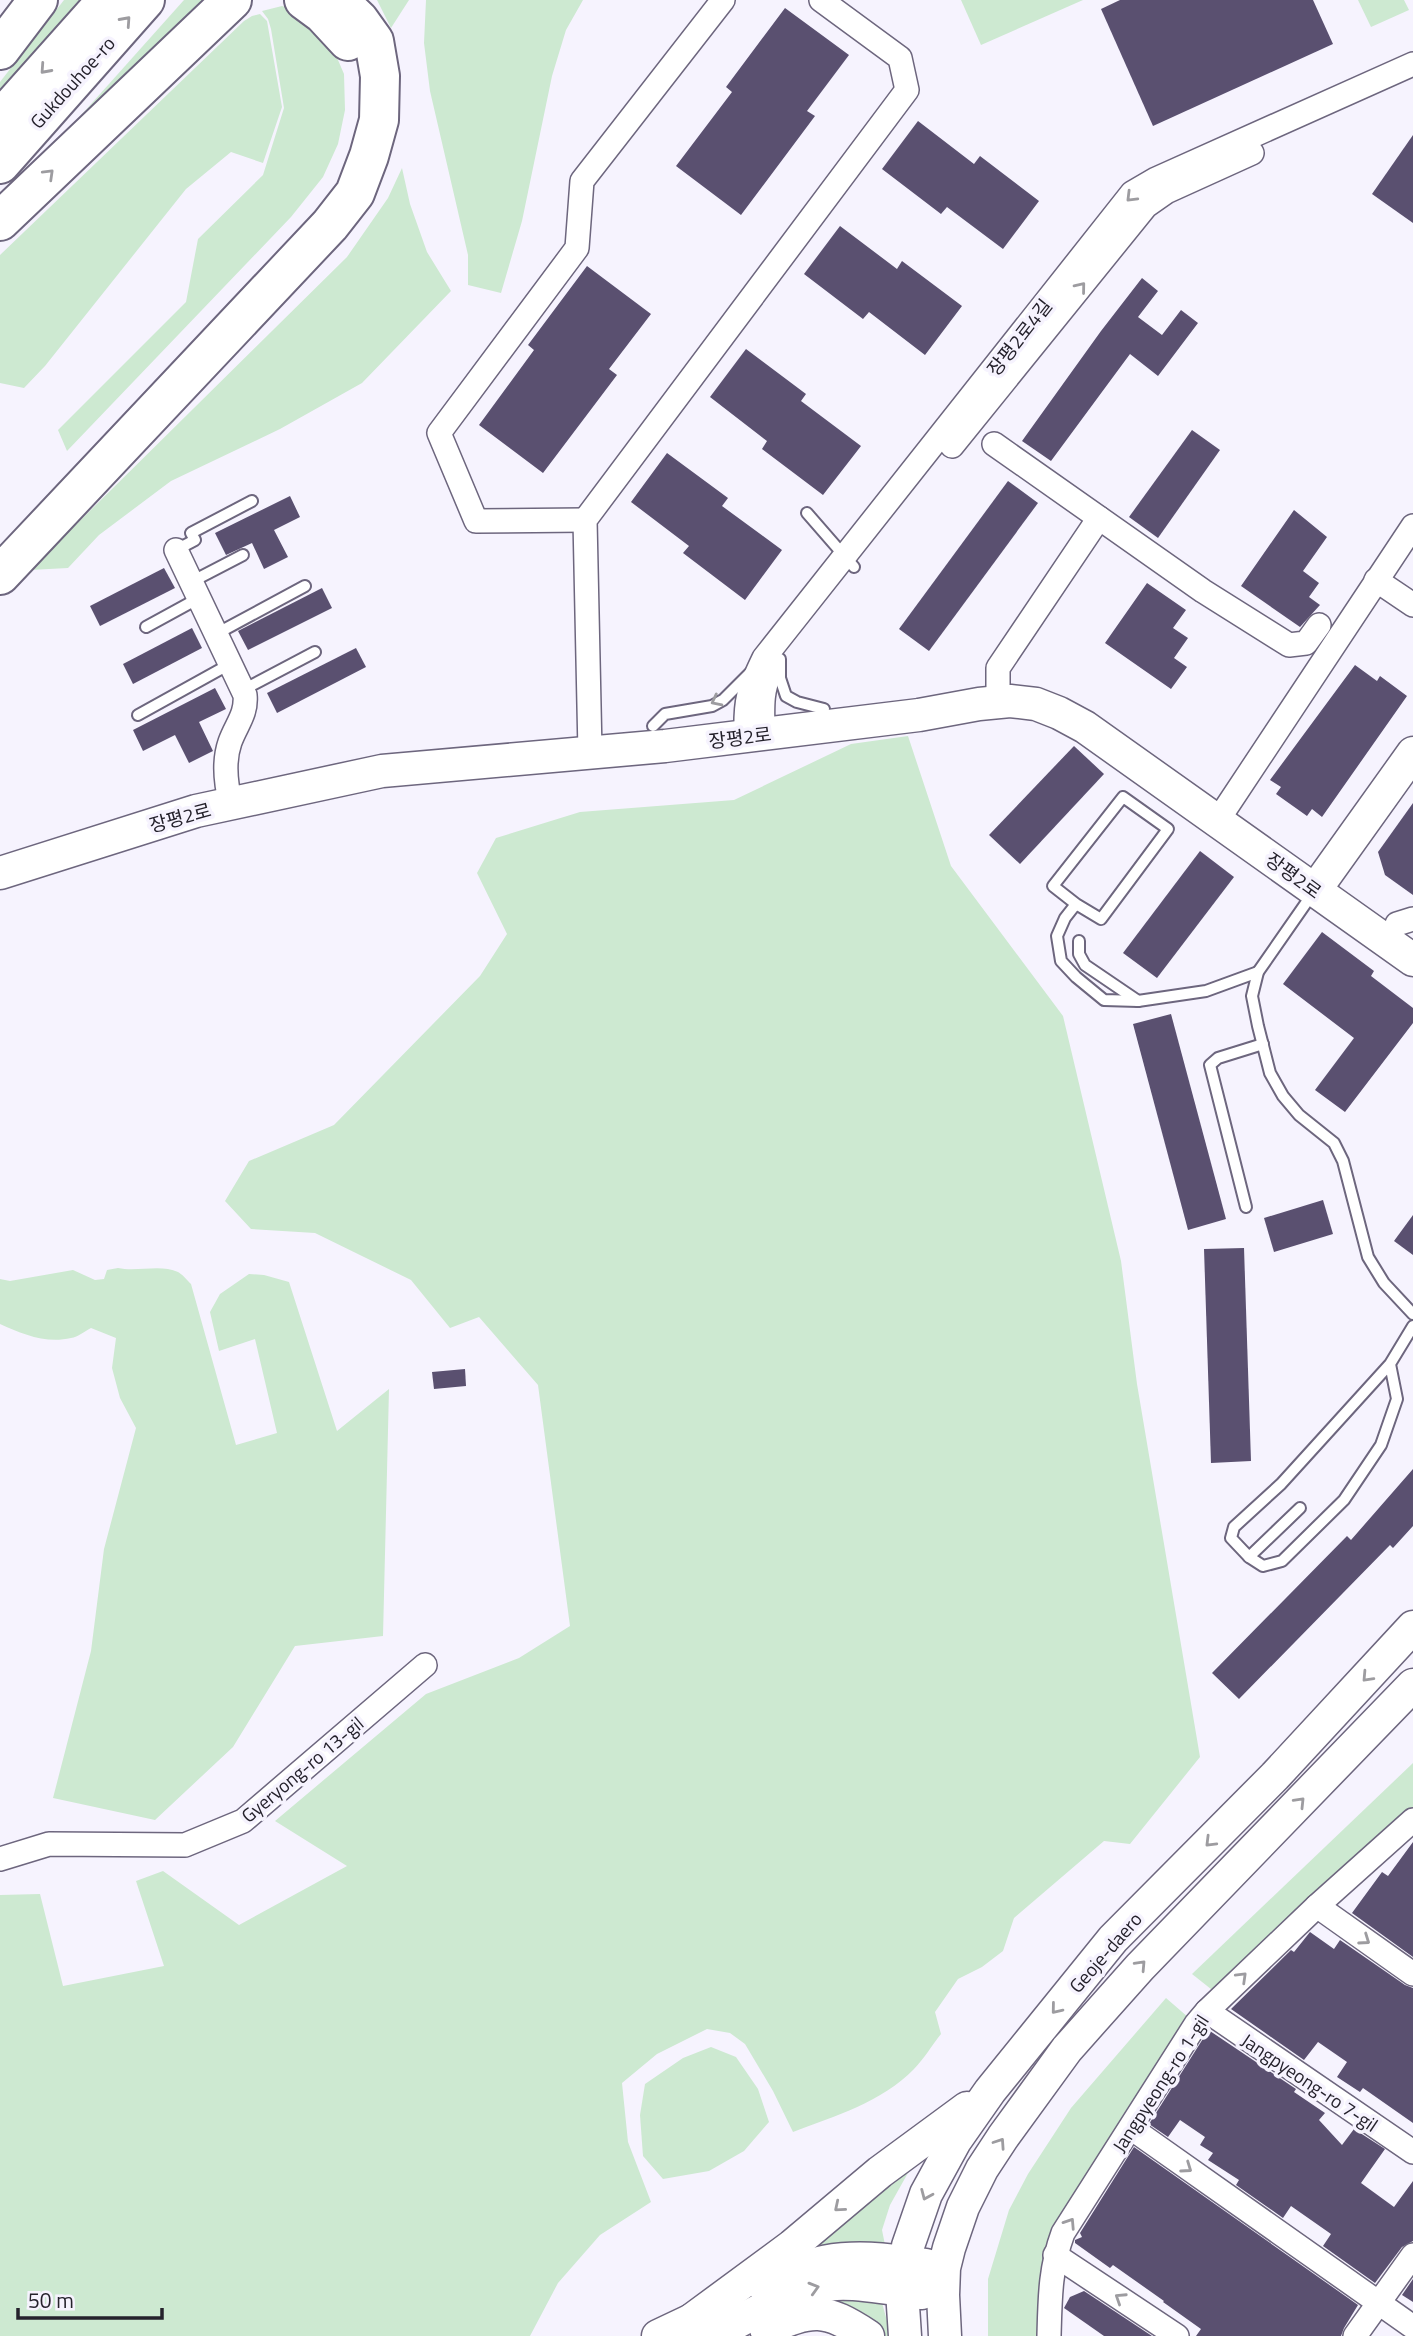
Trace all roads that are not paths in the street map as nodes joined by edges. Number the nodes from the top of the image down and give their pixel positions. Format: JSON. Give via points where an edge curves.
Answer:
{"nodes":[{"id":1,"x":38,"y":0,"type":"edge"},
{"id":2,"x":107,"y":0,"type":"edge"},
{"id":3,"x":145,"y":0,"type":"edge"},
{"id":4,"x":259,"y":0,"type":"edge"},
{"id":5,"x":303,"y":0,"type":"edge"},
{"id":6,"x":338,"y":0,"type":"edge"},
{"id":7,"x":723,"y":0,"type":"edge"},
{"id":8,"x":821,"y":0,"type":"edge"},
{"id":9,"x":221,"y":11,"type":"edge"},
{"id":10,"x":0,"y":50,"type":"edge"},
{"id":11,"x":1413,"y":64,"type":"edge"},
{"id":12,"x":1413,"y":78,"type":"edge"},
{"id":13,"x":0,"y":120,"type":"edge"},
{"id":14,"x":0,"y":164,"type":"edge"},
{"id":15,"x":0,"y":221,"type":"edge"},
{"id":16,"x":994,"y":444,"type":"dead end"},
{"id":17,"x":252,"y":501,"type":"dead end"},
{"id":18,"x":807,"y":513,"type":"dead end"},
{"id":19,"x":1099,"y":518,"type":"junction"},
{"id":20,"x":585,"y":520,"type":"junction"},
{"id":21,"x":1413,"y":526,"type":"edge"},
{"id":22,"x":0,"y":543,"type":"edge"},
{"id":23,"x":176,"y":550,"type":"joint"},
{"id":24,"x":243,"y":555,"type":"dead end"},
{"id":25,"x":849,"y":561,"type":"junction"},
{"id":26,"x":0,"y":575,"type":"edge"},
{"id":27,"x":1376,"y":580,"type":"junction"},
{"id":28,"x":305,"y":586,"type":"dead end"},
{"id":29,"x":195,"y":590,"type":"junction"},
{"id":30,"x":1413,"y":605,"type":"edge"},
{"id":31,"x":1319,"y":625,"type":"dead end"},
{"id":32,"x":146,"y":627,"type":"dead end"},
{"id":33,"x":216,"y":634,"type":"junction"},
{"id":34,"x":315,"y":652,"type":"dead end"},
{"id":35,"x":773,"y":657,"type":"junction"},
{"id":36,"x":230,"y":664,"type":"junction"},
{"id":37,"x":243,"y":690,"type":"junction"},
{"id":38,"x":998,"y":693,"type":"junction"},
{"id":39,"x":824,"y":709,"type":"junction"},
{"id":40,"x":138,"y":715,"type":"dead end"},
{"id":41,"x":755,"y":725,"type":"junction"},
{"id":42,"x":653,"y":726,"type":"junction"},
{"id":43,"x":589,"y":742,"type":"junction"},
{"id":44,"x":1413,"y":753,"type":"edge"},
{"id":45,"x":229,"y":796,"type":"junction"},
{"id":46,"x":1224,"y":812,"type":"junction"},
{"id":47,"x":0,"y":860,"type":"edge"},
{"id":48,"x":0,"y":873,"type":"edge"},
{"id":49,"x":1320,"y":881,"type":"junction"},
{"id":50,"x":1076,"y":904,"type":"junction"},
{"id":51,"x":1408,"y":926,"type":"edge"},
{"id":52,"x":1079,"y":941,"type":"dead end"},
{"id":53,"x":1413,"y":960,"type":"edge"},
{"id":54,"x":1258,"y":972,"type":"junction"},
{"id":55,"x":1138,"y":1001,"type":"junction"},
{"id":56,"x":1263,"y":1044,"type":"junction"},
{"id":57,"x":1246,"y":1208,"type":"dead end"},
{"id":58,"x":1413,"y":1314,"type":"edge"},
{"id":59,"x":1413,"y":1326,"type":"edge"},
{"id":60,"x":1390,"y":1364,"type":"junction"},
{"id":61,"x":1300,"y":1507,"type":"dead end"},
{"id":62,"x":1249,"y":1557,"type":"junction"},
{"id":63,"x":1413,"y":1627,"type":"edge"},
{"id":64,"x":425,"y":1665,"type":"dead end"},
{"id":65,"x":1413,"y":1685,"type":"edge"},
{"id":66,"x":1413,"y":1820,"type":"edge"},
{"id":67,"x":0,"y":1859,"type":"edge"},
{"id":68,"x":1317,"y":1906,"type":"junction"},
{"id":69,"x":1413,"y":1974,"type":"edge"},
{"id":70,"x":1207,"y":2011,"type":"junction"},
{"id":71,"x":990,"y":2091,"type":"junction"},
{"id":72,"x":1131,"y":2128,"type":"junction"},
{"id":73,"x":1413,"y":2152,"type":"edge"},
{"id":74,"x":1055,"y":2255,"type":"junction"},
{"id":75,"x":1413,"y":2255,"type":"edge"},
{"id":76,"x":904,"y":2276,"type":"junction"},
{"id":77,"x":944,"y":2282,"type":"junction"},
{"id":78,"x":1379,"y":2304,"type":"junction"},
{"id":79,"x":1413,"y":2327,"type":"edge"},
{"id":80,"x":700,"y":2328,"type":"edge"},
{"id":81,"x":658,"y":2336,"type":"edge"},
{"id":82,"x":750,"y":2336,"type":"edge"},
{"id":83,"x":868,"y":2336,"type":"edge"},
{"id":84,"x":905,"y":2336,"type":"edge"},
{"id":85,"x":945,"y":2336,"type":"edge"},
{"id":86,"x":1049,"y":2336,"type":"edge"},
{"id":87,"x":1177,"y":2336,"type":"edge"},
{"id":88,"x":1355,"y":2336,"type":"edge"}],
"edges":[{"from":1,"to":10,"type":"highway"},
{"from":2,"to":13,"type":"highway","name":"Gukdouhoe-ro","one_way":true},
{"from":14,"to":3,"type":"highway","name":"Gukdouhoe-ro","one_way":true},
{"from":4,"to":9,"type":"highway"},
{"from":5,"to":22,"type":"highway","via":[[323,14],[357,54],[362,118],[337,184]]},
{"from":6,"to":26,"type":"highway","via":[[374,41],[380,76],[379,120],[355,193]]},
{"from":7,"to":20,"type":"street","via":[[582,181],[577,248],[439,433],[476,521]]},
{"from":8,"to":20,"type":"street","via":[[900,58],[908,90]]},
{"from":15,"to":9,"type":"highway","one_way":true},
{"from":11,"to":25,"type":"street","name":"장평2로4길","one_way":true,"via":[[1132,193]]},
{"from":25,"to":12,"type":"street","name":"장평2로4길","one_way":true,"via":[[1146,206],[1166,192]]},
{"from":16,"to":19,"type":"street"},
{"from":17,"to":23,"type":"lane","via":[[191,533],[195,540]]},
{"from":18,"to":25,"type":"lane"},
{"from":19,"to":31,"type":"street","via":[[1289,645],[1306,643]]},
{"from":19,"to":38,"type":"street","via":[[998,668]]},
{"from":20,"to":43,"type":"street"},
{"from":21,"to":27,"type":"street"},
{"from":23,"to":29,"type":"street"},
{"from":24,"to":29,"type":"lane"},
{"from":25,"to":35,"type":"street","name":"장평2로4길"},
{"from":27,"to":30,"type":"street"},
{"from":27,"to":46,"type":"street"},
{"from":28,"to":33,"type":"lane"},
{"from":29,"to":32,"type":"lane"},
{"from":29,"to":33,"type":"street"},
{"from":33,"to":36,"type":"street"},
{"from":34,"to":37,"type":"lane"},
{"from":35,"to":39,"type":"lane","via":[[786,696]]},
{"from":35,"to":41,"type":"street","name":"장평2로4길"},
{"from":35,"to":42,"type":"lane","one_way":true,"via":[[723,700],[665,714]]},
{"from":36,"to":37,"type":"street"},
{"from":36,"to":40,"type":"lane"},
{"from":37,"to":45,"type":"street","via":[[246,705],[226,754]]},
{"from":38,"to":39,"type":"street","name":"장평2로","via":[[972,686]]},
{"from":38,"to":41,"type":"street","name":"장평2로","via":[[979,704],[919,715]]},
{"from":38,"to":46,"type":"street","name":"장평2로","via":[[1068,718]]},
{"from":39,"to":41,"type":"street","name":"장평2로"},
{"from":41,"to":42,"type":"street","name":"장평2로"},
{"from":41,"to":43,"type":"street","name":"장평2로"},
{"from":42,"to":43,"type":"street","name":"장평2로"},
{"from":43,"to":45,"type":"street","name":"장평2로"},
{"from":44,"to":49,"type":"street"},
{"from":45,"to":47,"type":"street","name":"장평2로","via":[[185,798]]},
{"from":45,"to":48,"type":"street","name":"장평2로","via":[[196,811]]},
{"from":46,"to":49,"type":"street","name":"장평2로"},
{"from":49,"to":51,"type":"street","name":"장평2로"},
{"from":49,"to":53,"type":"street","name":"장평2로"},
{"from":49,"to":54,"type":"lane"},
{"from":50,"to":50,"type":"lane","via":[[1101,919],[1168,829],[1123,797],[1053,886]]},
{"from":50,"to":55,"type":"lane","via":[[1056,936],[1061,961],[1104,1000]]},
{"from":52,"to":55,"type":"lane","via":[[1085,965]]},
{"from":54,"to":55,"type":"lane","via":[[1206,991]]},
{"from":54,"to":56,"type":"lane","via":[[1252,996]]},
{"from":56,"to":57,"type":"lane","via":[[1217,1058],[1210,1065]]},
{"from":56,"to":58,"type":"lane","via":[[1270,1073],[1283,1097],[1334,1143],[1350,1183],[1368,1257],[1384,1283]]},
{"from":59,"to":60,"type":"lane"},
{"from":60,"to":62,"type":"lane","via":[[1281,1484],[1234,1527],[1231,1538]]},
{"from":60,"to":62,"type":"lane","via":[[1397,1399],[1381,1445],[1344,1500],[1282,1561],[1263,1566]]},
{"from":61,"to":62,"type":"lane"},
{"from":63,"to":71,"type":"street","name":"Geoje-daero","one_way":true,"via":[[1275,1776],[1113,1939]]},
{"from":64,"to":67,"type":"street","name":"Gyeryong-ro 13-gil","via":[[243,1821],[185,1845],[50,1844]]},
{"from":77,"to":65,"type":"street","name":"Geoje-daero","one_way":true,"via":[[949,2248],[982,2169],[1067,2049],[1140,1967]]},
{"from":66,"to":68,"type":"street","name":"Jangpyeong-ro 1-gil"},
{"from":68,"to":69,"type":"street","one_way":true},
{"from":70,"to":68,"type":"street","name":"Jangpyeong-ro 1-gil","one_way":true},
{"from":70,"to":72,"type":"street","name":"Jangpyeong-ro 1-gil"},
{"from":70,"to":73,"type":"street","name":"Jangpyeong-ro 7-gil"},
{"from":71,"to":76,"type":"street","name":"Geoje-daero","one_way":true,"via":[[926,2194],[908,2246]]},
{"from":71,"to":80,"type":"street","one_way":true,"via":[[880,2172]]},
{"from":74,"to":72,"type":"street","name":"Jangpyeong-ro 1-gil","one_way":true,"via":[[1063,2233]]},
{"from":72,"to":78,"type":"street","one_way":true},
{"from":74,"to":86,"type":"street","name":"Jangpyeong-ro 1-gil"},
{"from":87,"to":74,"type":"street","one_way":true},
{"from":75,"to":78,"type":"street"},
{"from":76,"to":77,"type":"street"},
{"from":76,"to":80,"type":"street","via":[[850,2257],[807,2265],[728,2304]]},
{"from":76,"to":84,"type":"street","name":"Geoje-daero"},
{"from":77,"to":85,"type":"street","name":"Geoje-daero"},
{"from":78,"to":79,"type":"street"},
{"from":78,"to":88,"type":"street"},
{"from":80,"to":81,"type":"street"},
{"from":82,"to":83,"type":"street","via":[[811,2314],[837,2318]]}]}
